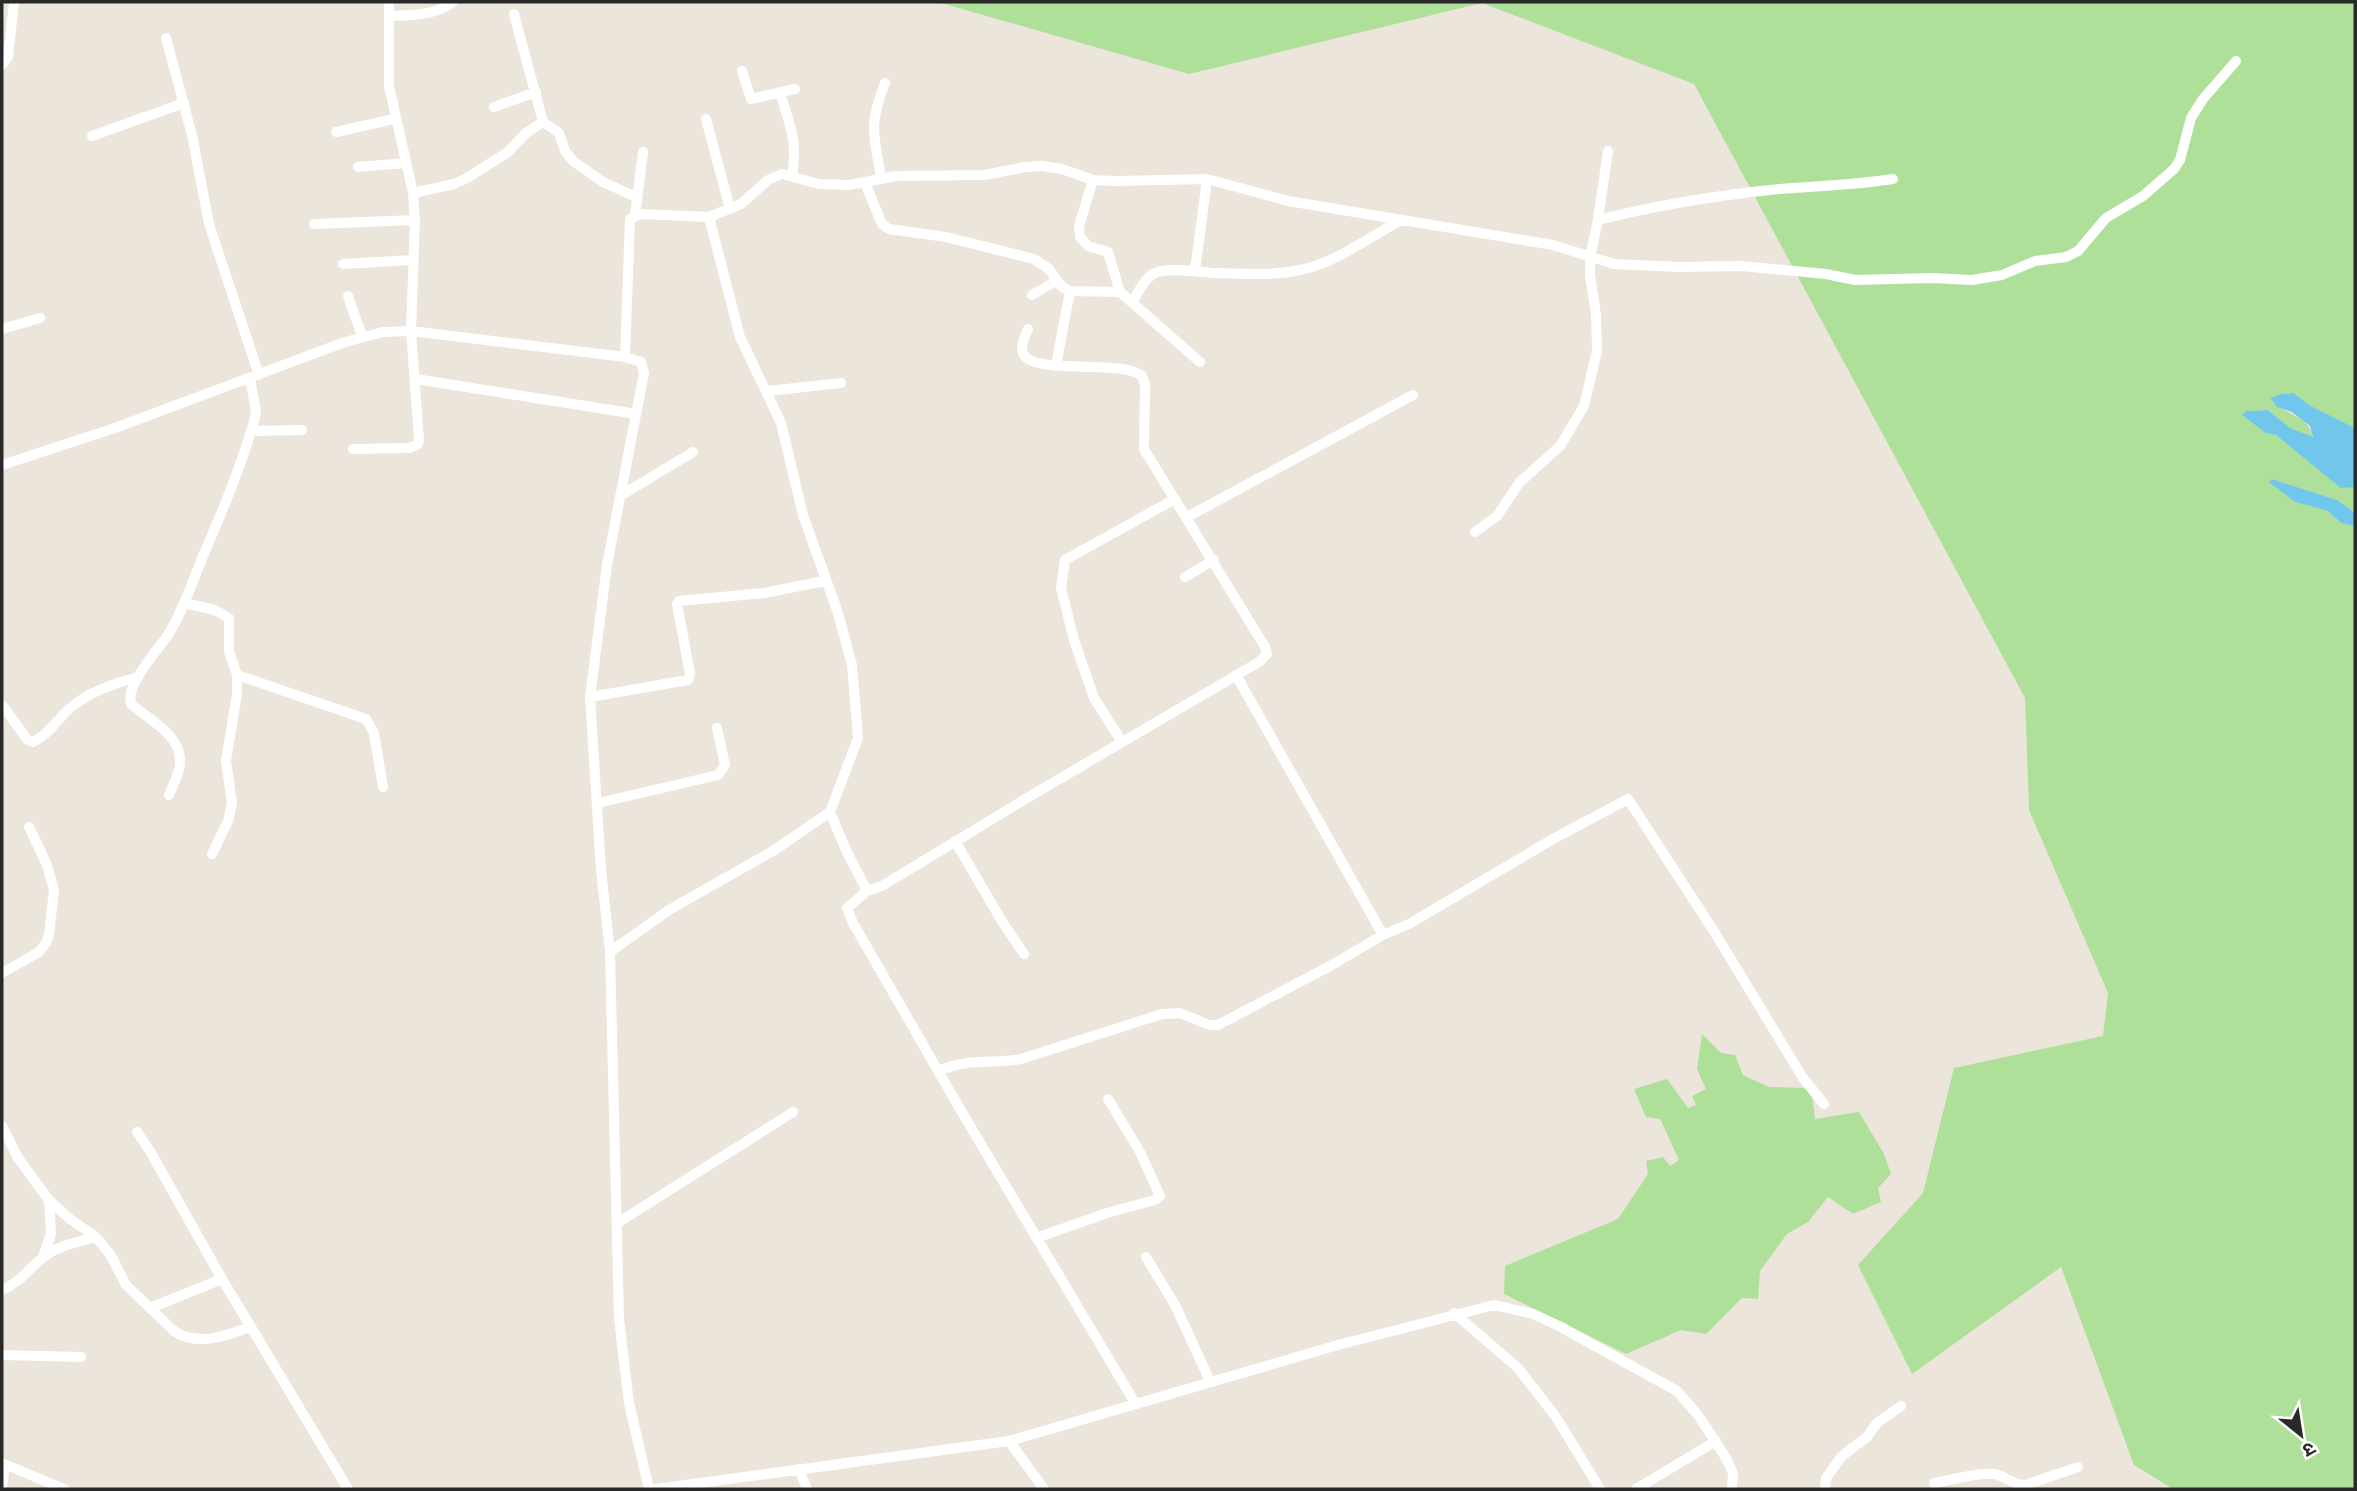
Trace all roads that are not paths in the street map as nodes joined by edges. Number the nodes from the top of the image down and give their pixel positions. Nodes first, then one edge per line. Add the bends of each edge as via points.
1 (14, 2) edge
2 (389, 2) edge
3 (453, 2) edge
4 (514, 14) dead end
5 (390, 16) junction
6 (166, 38) dead end
7 (2236, 61) dead end
8 (2, 65) edge
9 (742, 71) dead end
10 (885, 83) dead end
11 (796, 89) dead end
12 (536, 92) junction
13 (780, 93) junction
14 (184, 103) junction
15 (494, 107) dead end
16 (394, 119) junction
17 (706, 119) dead end
18 (543, 122) junction
19 (336, 132) dead end
20 (92, 136) dead end
21 (1608, 151) dead end
22 (643, 152) dead end
23 (406, 163) junction
24 (358, 167) dead end
25 (792, 176) junction
26 (881, 178) junction
27 (1207, 179) junction
28 (1893, 179) dead end
29 (1093, 180) junction
30 (866, 183) junction
31 (413, 193) junction
32 (636, 197) junction
33 (730, 209) junction
34 (635, 216) junction
35 (709, 217) junction
36 (415, 220) junction
37 (1401, 220) junction
38 (1598, 220) junction
39 (314, 224) dead end
40 (1590, 257) junction
41 (412, 260) junction
42 (342, 264) dead end
43 (1195, 271) junction
44 (1056, 281) junction
45 (1070, 291) junction
46 (1120, 292) junction
47 (1032, 295) dead end
48 (348, 296) dead end
49 (1132, 302) junction
50 (40, 318) dead end
51 (2, 329) edge
52 (1028, 329) dead end
53 (411, 331) junction
54 (362, 336) junction
55 (625, 357) junction
56 (1200, 362) dead end
57 (1056, 366) junction
58 (254, 377) junction
59 (416, 379) junction
60 (841, 383) dead end
61 (768, 391) junction
62 (1413, 395) dead end
63 (636, 414) junction
64 (302, 430) dead end
65 (251, 431) junction
66 (353, 449) dead end
67 (693, 452) dead end
68 (2, 465) edge
69 (620, 496) junction
70 (1175, 499) junction
71 (1187, 517) junction
72 (1475, 532) dead end
73 (1214, 560) junction
74 (1185, 577) dead end
75 (825, 581) junction
76 (184, 603) junction
77 (237, 675) junction
78 (1236, 675) junction
79 (138, 677) junction
80 (590, 697) junction
81 (2, 705) edge
82 (717, 728) dead end
83 (1122, 742) junction
84 (383, 787) dead end
85 (169, 795) dead end
86 (598, 803) junction
87 (830, 812) junction
88 (29, 827) dead end
89 (955, 841) junction
90 (212, 853) dead end
91 (867, 891) junction
92 (1383, 935) junction
93 (610, 952) junction
94 (1024, 954) dead end
95 (2, 973) edge
96 (939, 1071) junction
97 (1108, 1099) dead end
98 (1824, 1104) dead end
99 (793, 1112) dead end
100 (2, 1126) edge
101 (137, 1132) dead end
102 (49, 1200) junction
103 (619, 1222) junction
104 (96, 1237) junction
105 (1036, 1238) junction
106 (43, 1257) junction
107 (1146, 1257) dead end
108 (222, 1279) junction
109 (2, 1290) edge
110 (150, 1308) junction
111 (1454, 1313) junction
112 (250, 1327) junction
113 (2, 1355) edge
114 (81, 1357) dead end
115 (1210, 1381) junction
116 (1135, 1403) junction
117 (1901, 1406) dead end
118 (1009, 1441) junction
119 (1716, 1441) junction
120 (3, 1464) edge
121 (2078, 1467) dead end
122 (799, 1469) junction
123 (1934, 1483) dead end
124 (2, 1489) edge
125 (64, 1489) edge
126 (348, 1489) edge
127 (649, 1489) edge
128 (656, 1489) edge
129 (807, 1489) edge
130 (1044, 1489) edge
131 (1600, 1489) edge
132 (1636, 1489) edge
133 (1732, 1489) edge
134 (1825, 1489) edge

1 - 8 street via 9,57
2 - 5 street
3 - 5 street via 427,13
4 - 12 street
5 - 16 street via 388,79
6 - 14 street
7 - 40 street via 2191,118 2174,169 2143,196 2106,218 2078,251 2066,257 1972,280 1855,279 1741,266 1624,265
9 - 13 street via 751,99
10 - 26 street via 874,113 873,134
11 - 13 street
12 - 15 street
12 - 18 street
13 - 25 street via 796,154
14 - 20 street
14 - 58 street via 209,224
16 - 19 street
16 - 23 street
17 - 33 street
18 - 31 street via 467,178
18 - 32 street via 559,133 573,162
21 - 38 street
22 - 32 street
23 - 24 street
23 - 31 street
25 - 30 street via 819,184
25 - 33 street via 775,176
26 - 29 street via 985,174 1042,166
26 - 30 street
27 - 29 street
27 - 37 street via 1278,198
27 - 43 street
28 - 38 street via 1690,201
29 - 46 street via 1080,237 1088,246 1108,252
30 - 44 street via 882,224 889,229 1024,256 1043,263
31 - 36 street
32 - 34 street
33 - 35 street
34 - 35 street
34 - 55 street via 628,225
35 - 61 street via 740,337
36 - 39 street
36 - 41 street
37 - 40 street via 1553,245
37 - 43 street via 1324,263 1301,270 1244,275
38 - 40 street
40 - 72 street via 1597,351 1584,406 1560,446 1520,482 1497,516
41 - 42 street
41 - 53 street
43 - 49 street via 1152,274
44 - 45 street
44 - 47 street
45 - 46 street
45 - 57 street
46 - 49 street
48 - 54 street
49 - 56 street
50 - 51 street
52 - 57 street via 1025,357
53 - 54 street
53 - 55 street
53 - 59 street
54 - 58 street
55 - 63 street via 643,366
57 - 70 street via 1125,369 1142,376 1144,449
58 - 65 street via 256,411
58 - 68 street
59 - 63 street
59 - 66 street via 418,444 402,449
60 - 61 street
61 - 75 street via 784,432 803,515
62 - 71 street
63 - 69 street
64 - 65 street
65 - 76 street
67 - 69 street
69 - 80 street
70 - 71 street
70 - 83 street via 1066,560 1061,587 1074,640 1094,698
71 - 73 street
73 - 74 street
73 - 78 street via 1267,654
75 - 80 street via 765,593 679,601 688,680
75 - 87 street via 852,665 858,738
76 - 77 street via 229,618 229,652
76 - 79 street
77 - 84 street via 366,719 374,733
77 - 90 street via 226,761 231,812
78 - 83 street
78 - 92 street
79 - 81 street via 90,694 33,742
79 - 85 street via 130,693 131,704 161,726 180,755
80 - 86 street
82 - 86 street via 724,765 718,775
83 - 89 street
86 - 93 street
87 - 91 street
87 - 93 street via 783,845 669,910
88 - 95 street via 54,890 49,935 39,952
89 - 91 street
89 - 94 street
91 - 96 street via 850,903 847,911
92 - 96 street via 1218,1025 1209,1026 1180,1013 1163,1014 1021,1059 966,1062
92 - 98 street via 1628,799 1803,1078
93 - 103 street
96 - 105 street
97 - 105 street via 1160,1196
99 - 103 street
100 - 102 street via 18,1158
101 - 108 street
102 - 104 street
102 - 106 street via 51,1234
103 - 127 street via 623,1362
104 - 106 street
104 - 110 street via 127,1285
105 - 116 street
106 - 109 street via 19,1281
107 - 115 street via 1175,1305
108 - 110 street
108 - 112 street
110 - 112 street via 173,1331 195,1339 217,1338
111 - 115 street
111 - 119 street via 1494,1305 1559,1326 1677,1391
111 - 131 street via 1518,1368 1556,1417
112 - 126 street
113 - 114 street
115 - 116 street
116 - 118 street
117 - 134 street via 1842,1455 1826,1478
118 - 122 street
118 - 130 street
119 - 132 street
119 - 133 street via 1733,1473
120 - 124 street
120 - 125 street
121 - 123 street via 2025,1485 1990,1474
122 - 128 street
122 - 129 street

